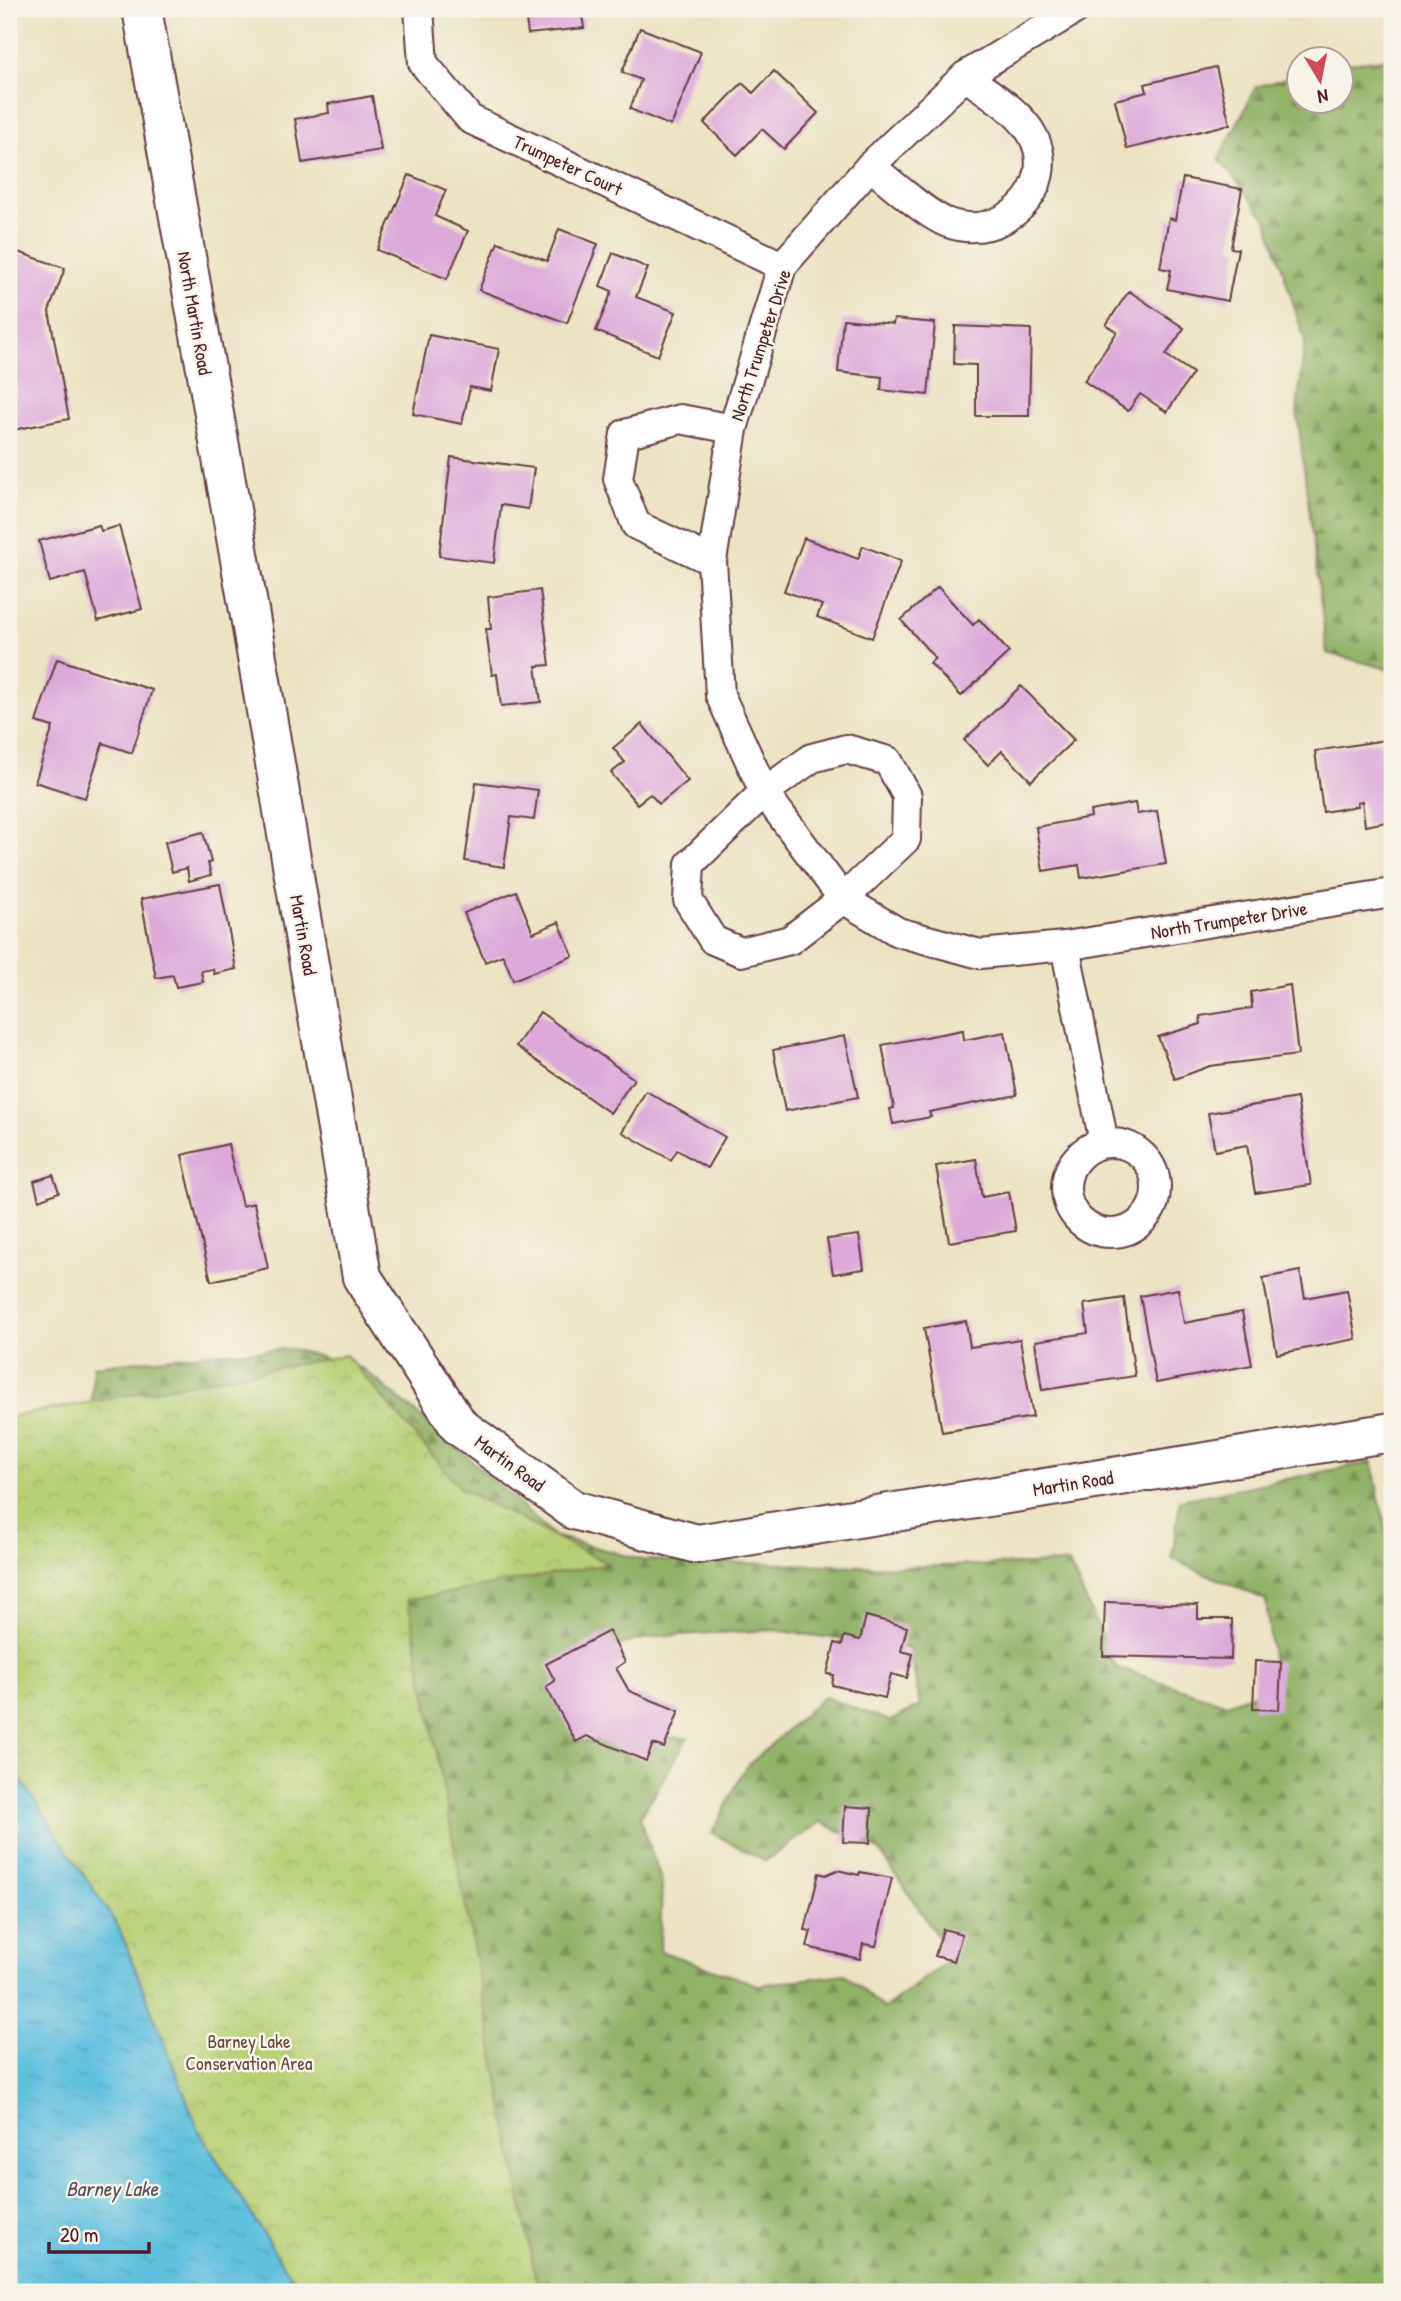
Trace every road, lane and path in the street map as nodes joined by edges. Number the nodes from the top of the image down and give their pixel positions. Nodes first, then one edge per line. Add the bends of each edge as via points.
1 (142, 9) edge
2 (419, 9) edge
3 (1076, 9) edge
4 (965, 76) junction
5 (870, 166) junction
6 (782, 266) junction
7 (733, 429) junction
8 (712, 561) junction
9 (250, 616) joint
10 (764, 792) junction
11 (1392, 893) edge
12 (842, 899) junction
13 (1065, 946) junction
14 (1104, 1143) dead end
15 (1392, 1432) edge

1 - 9 street, North Martin Road
2 - 6 street, Trumpeter Court via 423,63 470,119
3 - 4 street, North Trumpeter Drive
4 - 5 street, North Trumpeter Drive
4 - 5 street via 1020,116 1034,138 1039,163 1034,188 1019,209 998,224 972,228 947,223
5 - 6 street, North Trumpeter Drive
6 - 7 street, North Trumpeter Drive
7 - 8 street, North Trumpeter Drive
7 - 8 street, North Trumpeter Drive via 680,419 625,434 619,467 618,479 636,525
8 - 10 street, North Trumpeter Drive via 720,695
9 - 15 street, Martin Road via 362,1277 459,1426 574,1510 696,1544
10 - 12 street, North Trumpeter Drive
10 - 12 street via 812,758 846,749 888,761 907,796 906,839
10 - 12 street via 690,864 688,900 713,940 741,952 790,940
11 - 13 street, North Trumpeter Drive
12 - 13 street, North Trumpeter Drive via 898,932 980,954
13 - 14 street

